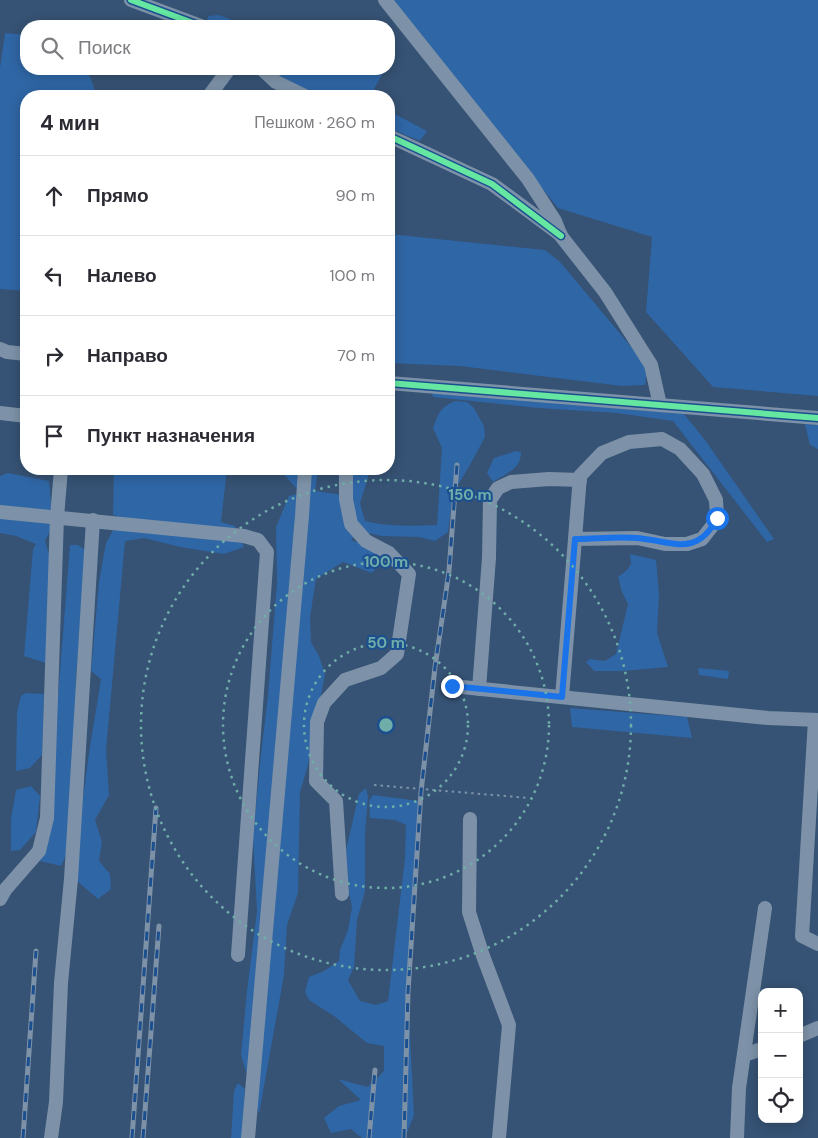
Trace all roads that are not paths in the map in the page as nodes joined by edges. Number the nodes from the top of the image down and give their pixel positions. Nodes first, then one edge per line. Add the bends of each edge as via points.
1 (130, 0) edge
2 (385, 0) edge
3 (185, 20) edge
4 (225, 75) edge
5 (268, 75) edge
6 (213, 90) edge
7 (293, 90) edge
8 (395, 139) edge
9 (561, 236) junction
10 (0, 349) edge
11 (20, 353) edge
12 (395, 383) edge
13 (660, 405) junction
14 (0, 413) edge
15 (20, 415) edge
16 (818, 418) edge
17 (60, 475) edge
18 (304, 475) edge
19 (346, 475) edge
20 (580, 480) junction
21 (0, 512) edge
22 (57, 517) junction
23 (93, 520) junction
24 (575, 539) junction
25 (452, 686) dead end
26 (479, 689) junction
27 (562, 697) junction
28 (816, 720) edge
29 (470, 820) dead end
30 (6, 882) edge
31 (342, 894) dead end
32 (0, 899) edge
33 (766, 908) dead end
34 (818, 944) edge
35 (238, 955) dead end
36 (818, 1028) edge
37 (803, 1034) edge
38 (758, 1050) edge
39 (744, 1055) junction
40 (51, 1138) edge
41 (248, 1138) edge
42 (499, 1138) edge
43 (737, 1138) edge

1 - 3 street
2 - 9 street via 528,180
4 - 6 street
5 - 7 street
8 - 9 street via 492,184
9 - 13 street via 605,292 651,365
10 - 11 street
12 - 13 street
13 - 16 street
14 - 15 street
17 - 22 street
18 - 41 street
19 - 31 street via 351,524 366,541 389,553 409,574 397,654 381,668 345,680 324,704 317,722 316,781 336,801
20 - 24 street
20 - 24 street via 580,476 602,453 629,442 662,439 680,449 703,474 716,500 717,518 702,539 687,544 665,544 637,538
20 - 26 street via 511,482 498,488 490,500
21 - 22 street
22 - 23 street
22 - 30 street via 47,818 39,851
23 - 35 street via 244,536 258,540 267,552
23 - 40 street via 56,1102
24 - 27 street
25 - 26 street
26 - 27 street
27 - 28 street
28 - 34 street via 802,936
29 - 42 street via 469,912 509,1025
30 - 32 street
33 - 39 street
36 - 37 street
38 - 39 street
39 - 43 street

